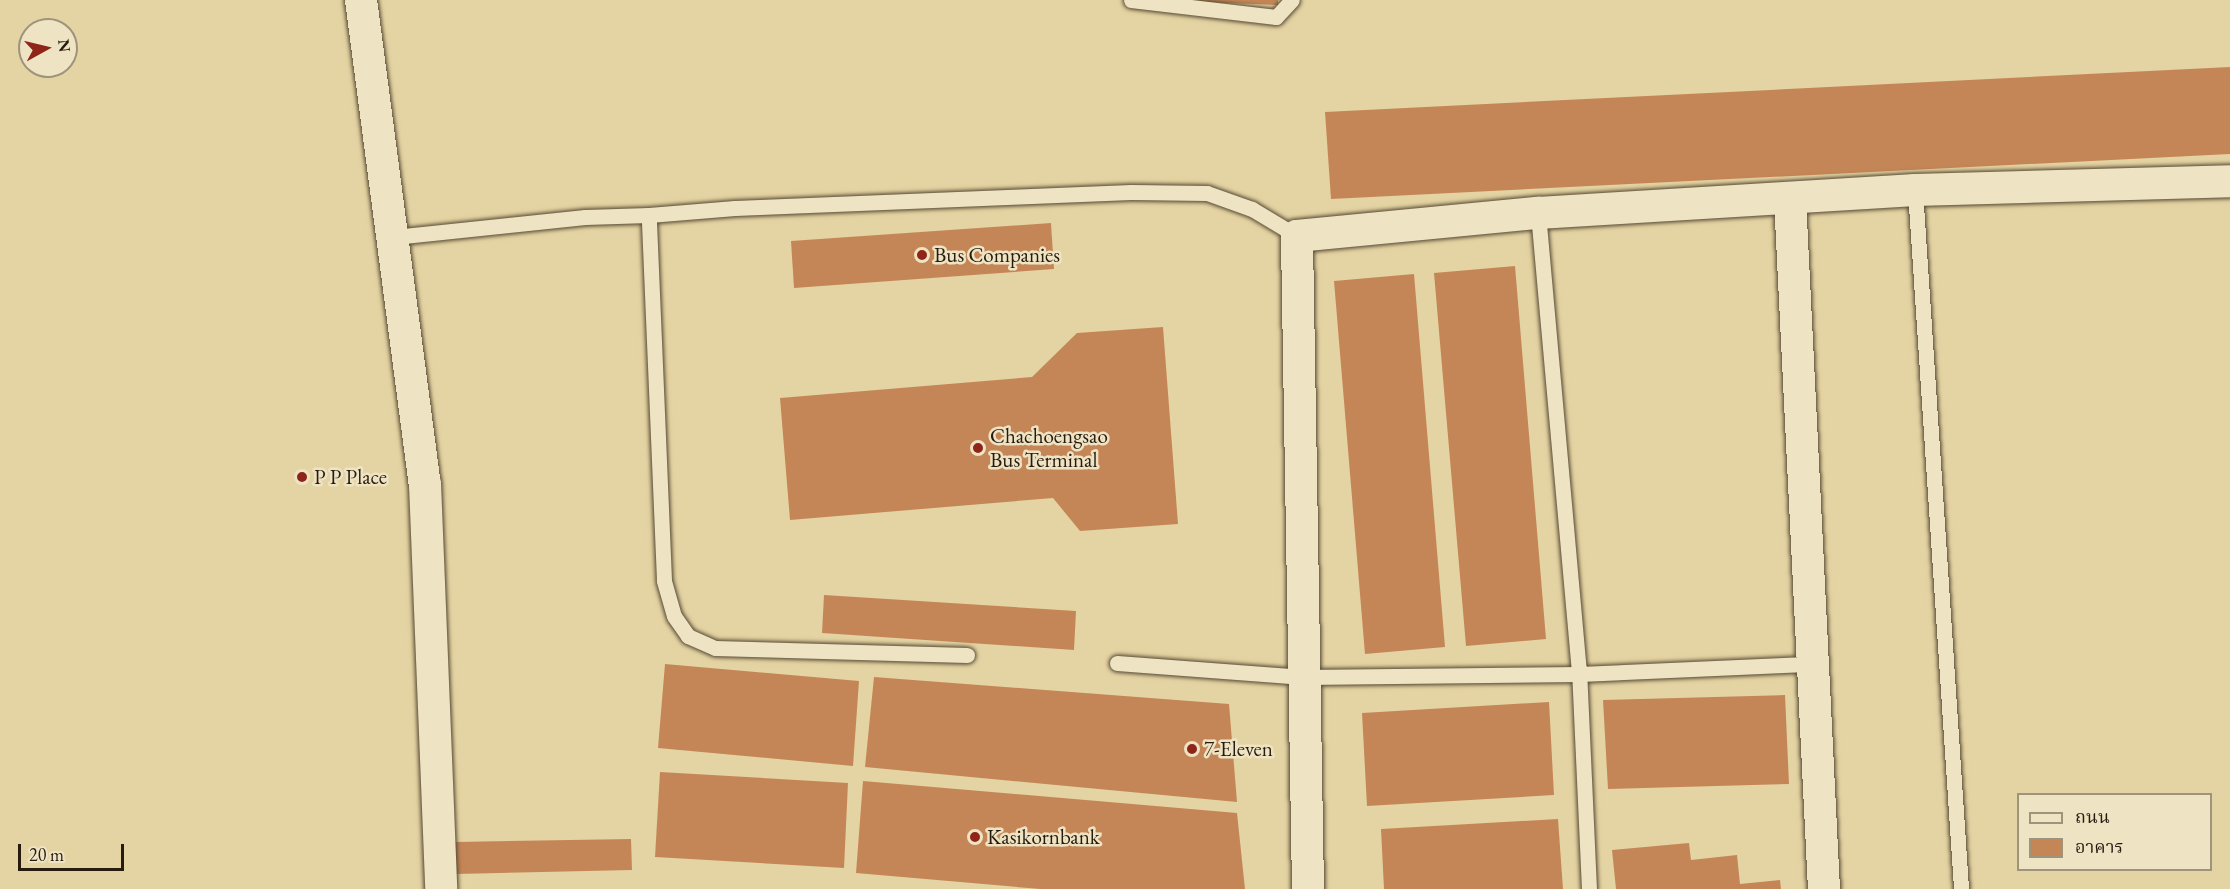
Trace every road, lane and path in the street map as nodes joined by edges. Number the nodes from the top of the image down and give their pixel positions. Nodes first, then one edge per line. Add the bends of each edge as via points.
1 (362, 0) edge
2 (1131, 0) edge
3 (1292, 0) edge
4 (2230, 181) edge
5 (1914, 190) junction
6 (1790, 199) junction
7 (1538, 213) junction
8 (650, 215) junction
9 (1297, 236) junction
10 (394, 237) junction
11 (967, 655) dead end
12 (1117, 663) dead end
13 (1812, 664) junction
14 (1580, 674) junction
15 (1303, 677) junction
16 (441, 889) edge
17 (1308, 889) edge
18 (1589, 889) edge
19 (1824, 889) edge
20 (1961, 889) edge

1 - 10 street
2 - 3 lane via 1276,17
4 - 5 street
5 - 6 street
5 - 20 lane
6 - 7 street
6 - 13 street
7 - 9 street
7 - 14 lane
8 - 9 lane via 1131,192 1207,193 1252,208
8 - 10 lane via 585,217
8 - 11 lane via 664,580 674,616 688,636 715,648
9 - 15 street
10 - 16 street via 425,484
12 - 15 lane
13 - 14 lane
13 - 19 street
14 - 15 lane
14 - 18 lane
15 - 17 street

